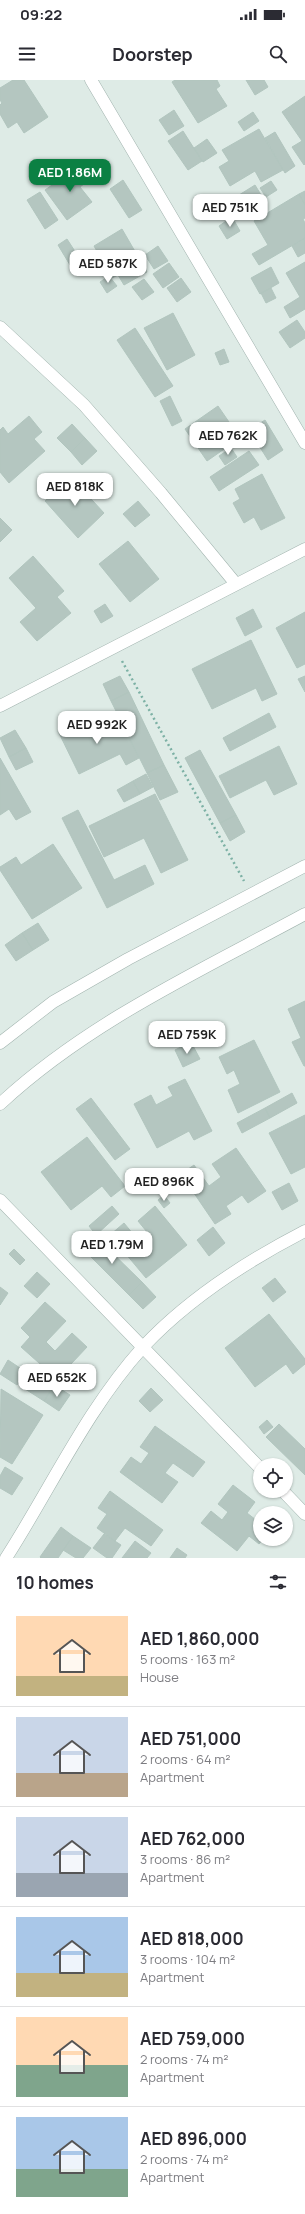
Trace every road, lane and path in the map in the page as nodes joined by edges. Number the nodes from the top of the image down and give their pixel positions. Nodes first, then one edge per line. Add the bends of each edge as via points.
1 (91, 80) edge
2 (0, 327) edge
3 (305, 443) edge
4 (305, 550) edge
5 (236, 584) junction
6 (114, 646) junction
7 (2, 701) edge
8 (305, 866) edge
9 (252, 895) junction
10 (305, 914) edge
11 (0, 1043) edge
12 (0, 1104) edge
13 (0, 1200) edge
14 (305, 1231) edge
15 (143, 1347) junction
16 (253, 1461) edge
17 (290, 1498) edge
18 (305, 1514) edge
19 (6, 1558) edge

1 - 3 street
2 - 5 street via 84,405
4 - 5 street
5 - 6 street
6 - 7 street
6 - 9 path
8 - 9 street
9 - 11 street via 128,959 53,1002
10 - 12 street via 90,1032
13 - 15 street
14 - 15 street via 233,1272 183,1311
15 - 16 street
15 - 19 street via 104,1398
17 - 18 street

